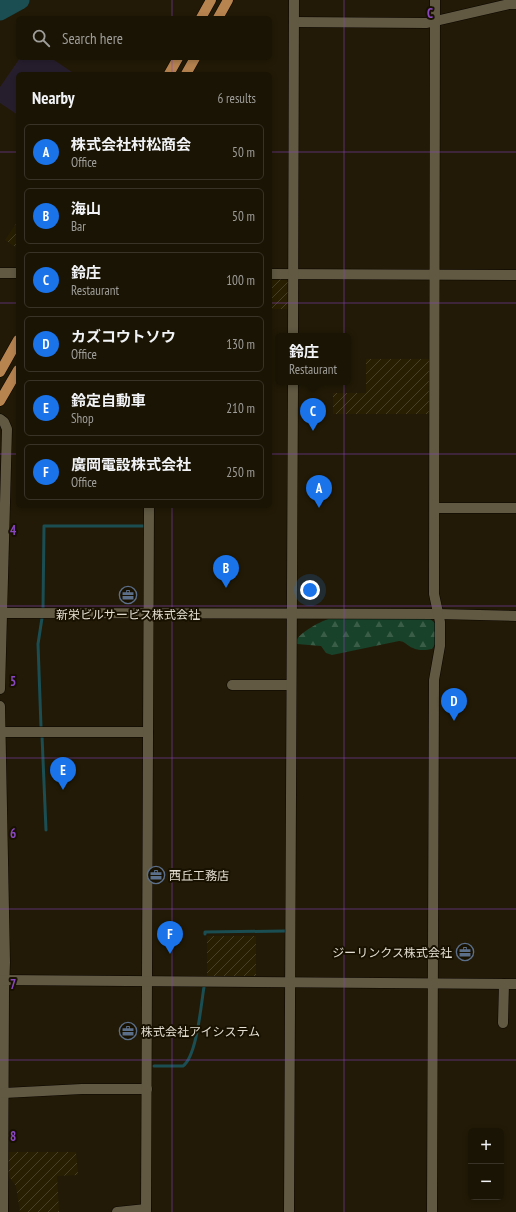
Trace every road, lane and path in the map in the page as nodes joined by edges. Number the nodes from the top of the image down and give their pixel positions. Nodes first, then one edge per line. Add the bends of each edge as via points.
1 (211, 0) edge
2 (228, 0) edge
3 (294, 0) edge
4 (435, 0) edge
5 (516, 4) edge
6 (202, 16) edge
7 (219, 16) edge
8 (294, 22) junction
9 (435, 22) junction
10 (177, 60) edge
11 (194, 60) edge
12 (170, 72) edge
13 (187, 72) edge
14 (0, 273) edge
15 (16, 273) edge
16 (272, 274) edge
17 (293, 274) junction
18 (435, 274) junction
19 (516, 275) edge
20 (293, 333) edge
21 (16, 344) edge
22 (0, 372) edge
23 (16, 373) edge
24 (292, 385) edge
25 (0, 401) edge
26 (0, 418) edge
27 (149, 508) edge
28 (435, 508) junction
29 (516, 508) edge
30 (1, 613) edge
31 (149, 613) junction
32 (292, 613) junction
33 (438, 614) junction
34 (516, 616) edge
35 (232, 685) dead end
36 (291, 685) junction
37 (0, 689) edge
38 (0, 706) edge
39 (0, 732) edge
40 (148, 732) junction
41 (2, 980) edge
42 (147, 981) junction
43 (290, 981) junction
44 (433, 983) junction
45 (504, 984) junction
46 (516, 984) edge
47 (503, 1023) dead end
48 (147, 1089) junction
49 (4, 1093) junction
50 (146, 1210) edge
51 (3, 1212) edge
52 (117, 1212) edge
53 (289, 1212) edge
54 (432, 1212) edge

1 - 6 main road
2 - 7 main road
3 - 8 street
4 - 9 street
5 - 9 street
8 - 9 street
8 - 17 street
9 - 18 street
10 - 12 main road
11 - 13 main road
14 - 15 street
16 - 17 street
17 - 18 street
17 - 20 street
18 - 19 street
18 - 28 street
21 - 22 main road
23 - 25 main road
24 - 32 street
26 - 30 street via 7,429
27 - 31 street
28 - 29 street
28 - 33 street via 434,594
30 - 31 street
30 - 37 street
31 - 32 street
31 - 40 street
32 - 33 street
32 - 36 street
33 - 34 street
33 - 44 street via 440,646 434,680
35 - 36 street
36 - 43 street
38 - 39 street
39 - 40 street
39 - 41 street via 5,962
40 - 42 street
41 - 42 street
41 - 49 street
42 - 43 street
42 - 48 street
43 - 44 street
43 - 53 street
44 - 45 street
44 - 54 street
45 - 46 street
45 - 47 street
48 - 49 street
48 - 50 street
49 - 51 street
50 - 52 street

